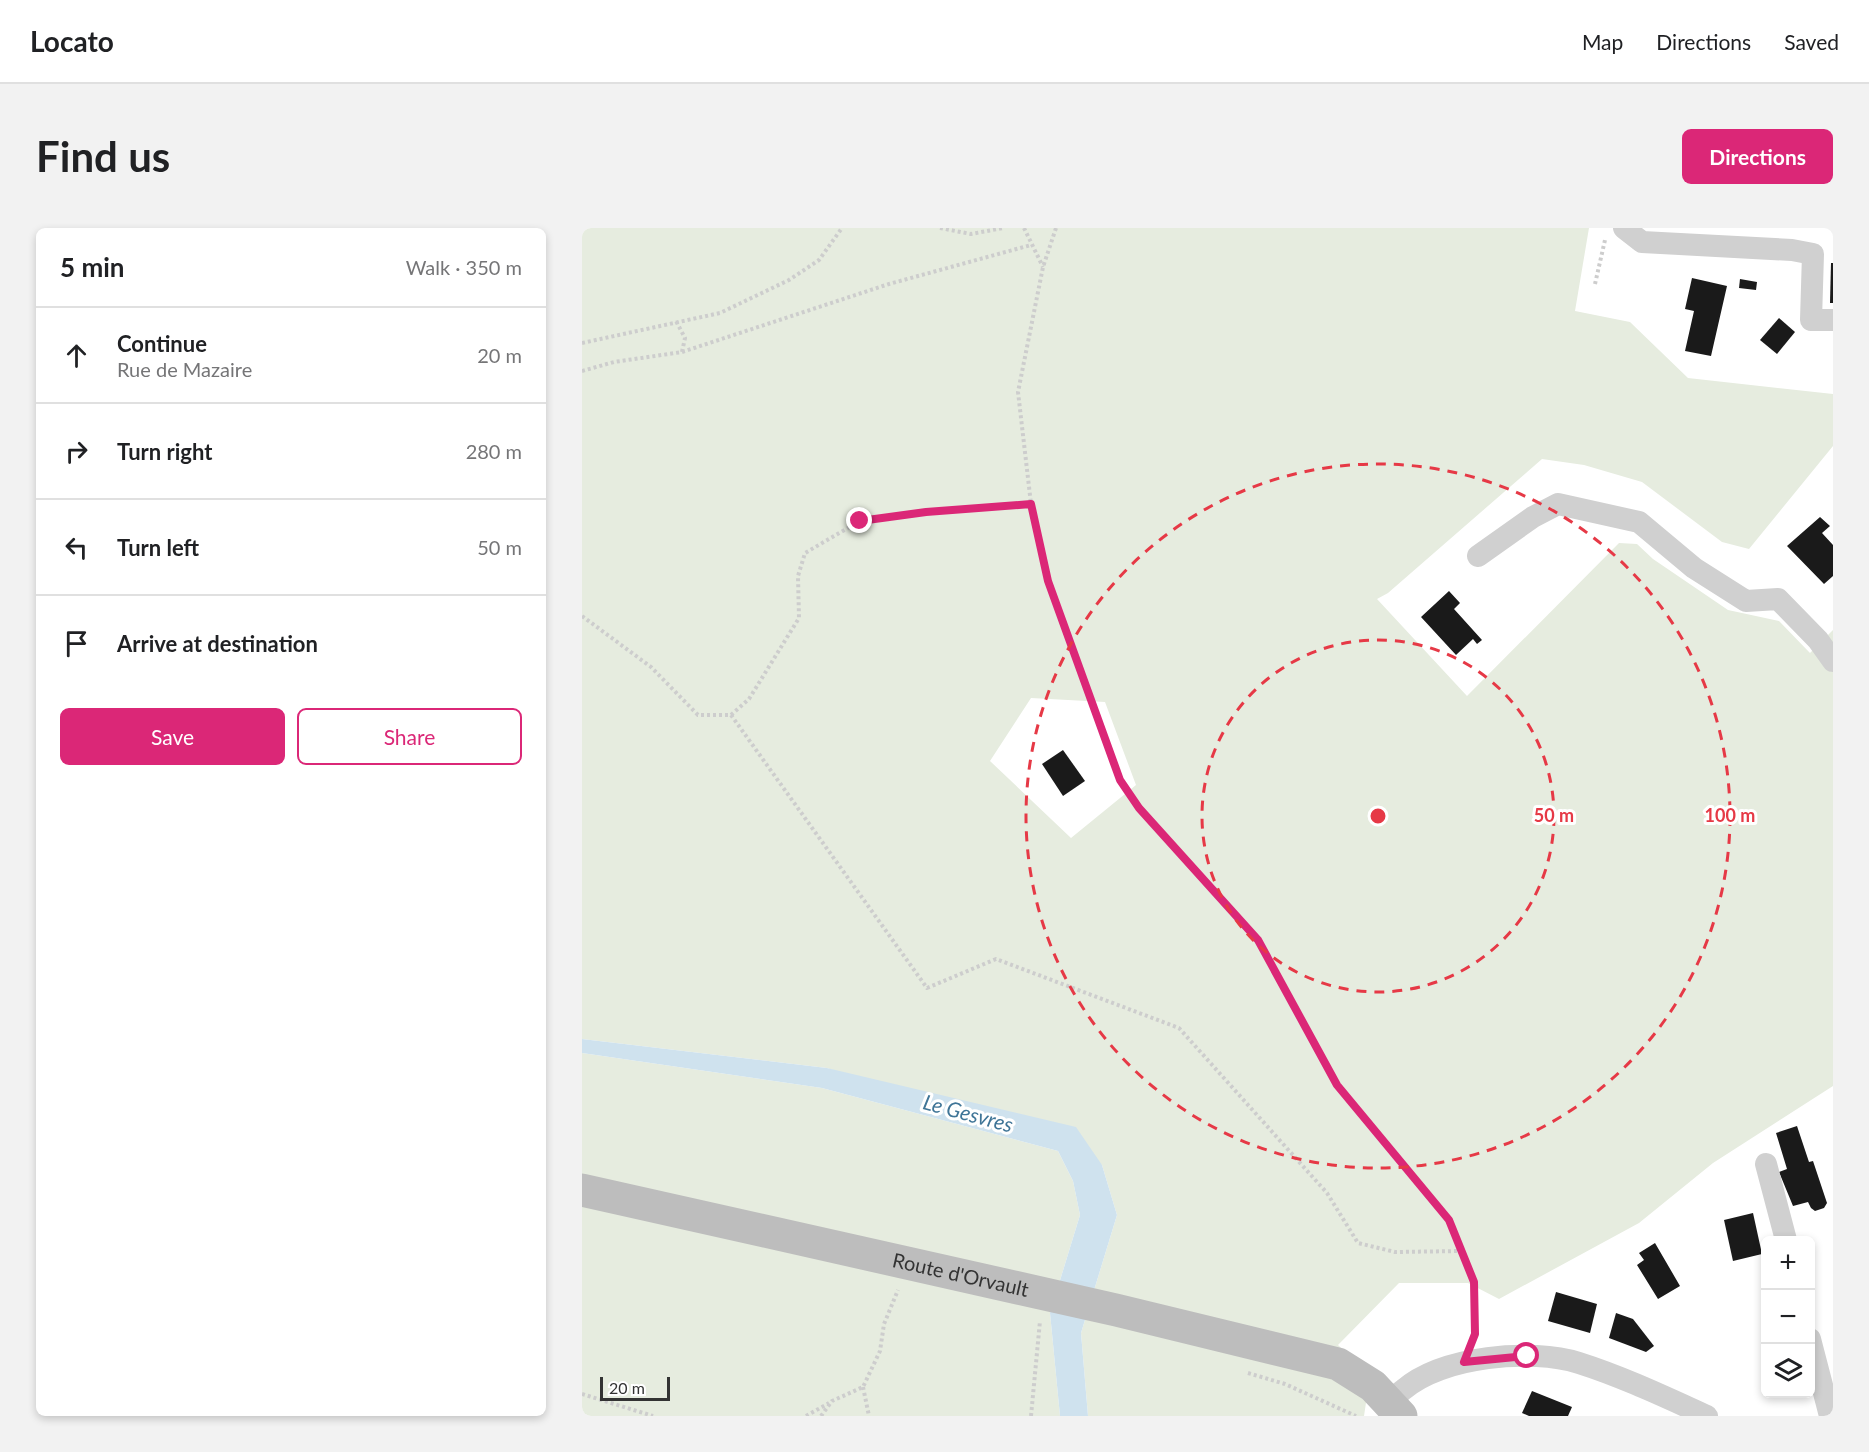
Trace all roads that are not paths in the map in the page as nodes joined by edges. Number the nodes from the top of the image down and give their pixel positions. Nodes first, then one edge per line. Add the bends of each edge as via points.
1 (1615, 232) edge
2 (1833, 320) edge
3 (1478, 556) dead end
4 (1833, 661) edge
5 (1766, 1164) dead end
6 (582, 1190) edge
7 (1785, 1236) edge
8 (1811, 1344) edge
9 (1397, 1411) edge
10 (1707, 1416) edge
11 (1830, 1416) edge

1 - 2 street via 1642,242 1813,254 1811,320
3 - 4 street via 1558,504 1639,522 1694,568 1746,601 1778,599
5 - 7 street
6 - 9 street, Route d'Orvault via 918,1267 1042,1304 1121,1311 1338,1364 1373,1386
8 - 11 street
9 - 10 street via 1402,1390 1439,1369 1464,1362 1527,1356 1577,1362

